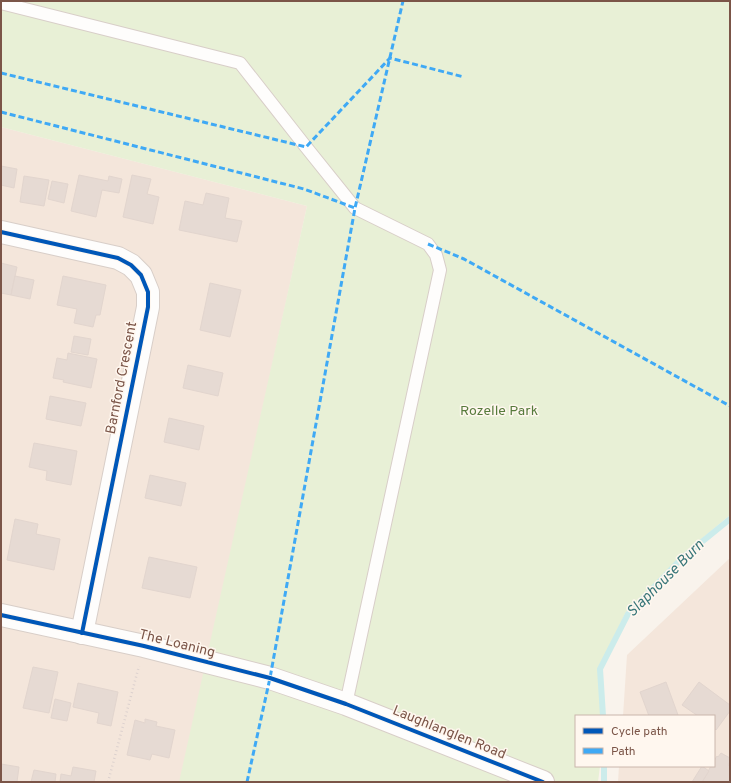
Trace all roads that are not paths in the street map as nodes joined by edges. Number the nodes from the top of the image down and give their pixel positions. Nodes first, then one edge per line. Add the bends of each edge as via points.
1 (1, 3) edge
2 (1, 232) edge
3 (1, 615) edge
4 (82, 632) junction
5 (346, 704) junction
6 (543, 782) edge

1 - 5 lane via 240,63 355,208 428,244 436,255 440,270
2 - 4 street, Barnford Crescent via 118,258 142,275 148,292 148,307
3 - 4 street, The Loaning
4 - 5 street, The Loaning via 270,678
5 - 6 street, Laughlanglen Road

